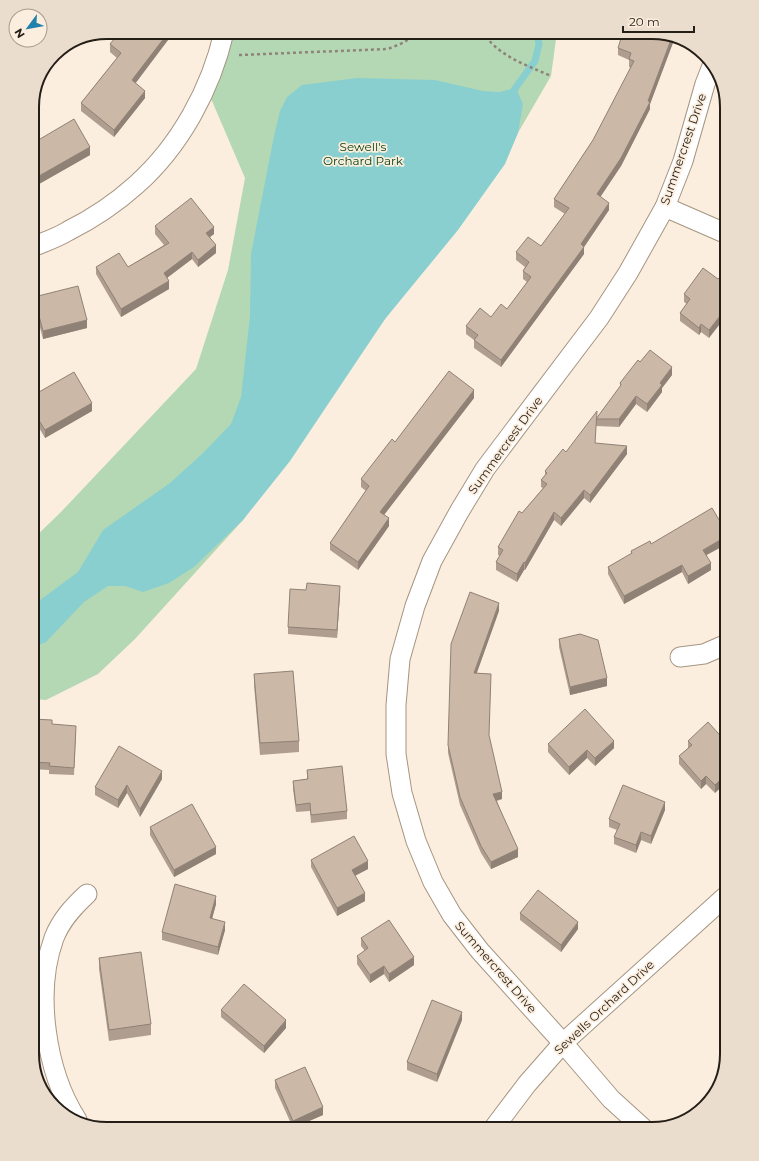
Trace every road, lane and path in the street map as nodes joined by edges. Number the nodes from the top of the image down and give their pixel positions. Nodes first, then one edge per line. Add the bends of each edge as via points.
1 (222, 39) edge
2 (408, 39) edge
3 (487, 39) edge
4 (219, 55) junction
5 (710, 72) edge
6 (551, 76) dead end
7 (665, 207) junction
8 (720, 231) edge
9 (39, 244) edge
10 (720, 647) edge
11 (680, 657) dead end
12 (86, 894) dead end
13 (720, 901) edge
14 (563, 1043) junction
15 (73, 1113) edge
16 (498, 1122) edge
17 (636, 1122) edge

1 - 4 street
2 - 4 path via 388,49
3 - 6 path via 516,61
4 - 9 street via 189,120 164,155 136,185 102,211 68,232
5 - 7 street, Summercrest Drive
7 - 8 street
7 - 14 street, Summercrest Drive via 599,318 485,469 459,512 432,561 415,606 400,659 396,705 396,754 402,793 416,841 433,882 452,915 480,951
10 - 11 street via 704,654
12 - 15 street via 68,914 55,937 47,961 44,1000 47,1037 56,1075
13 - 14 street, Sewells Orchard Drive
14 - 16 street, Sewells Orchard Drive
14 - 17 street, Summercrest Drive via 611,1099

